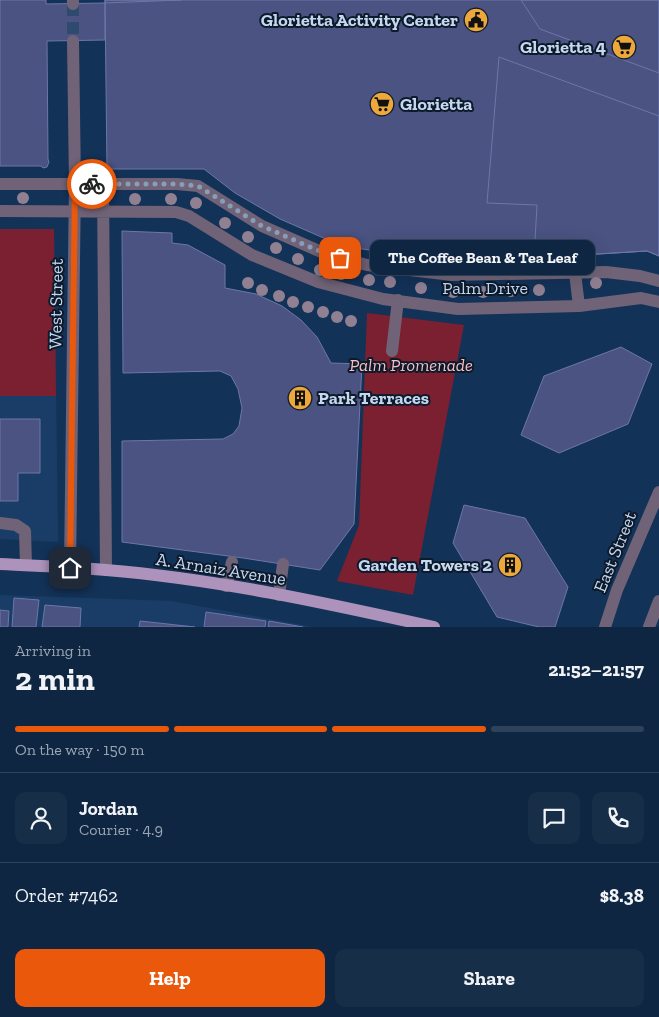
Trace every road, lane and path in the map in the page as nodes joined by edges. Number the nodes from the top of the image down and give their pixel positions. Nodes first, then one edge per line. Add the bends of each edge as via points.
1 (73, 41) tunnel mouth
2 (0, 184) edge
3 (75, 184) junction
4 (102, 184) junction
5 (0, 211) edge
6 (75, 211) junction
7 (102, 211) junction
8 (575, 273) junction
9 (659, 281) edge
10 (398, 300) junction
11 (659, 302) edge
12 (579, 306) junction
13 (392, 351) dead end
14 (659, 492) edge
15 (0, 523) edge
16 (232, 562) dead end
17 (0, 564) edge
18 (283, 564) dead end
19 (26, 565) junction
20 (70, 568) junction
21 (106, 570) junction
22 (226, 586) junction
23 (278, 595) junction
24 (659, 601) edge
25 (434, 627) edge
26 (605, 627) edge
27 (649, 627) edge

1 - 3 street, West Street
2 - 3 street, Palm Drive
3 - 4 street, Palm Drive
3 - 6 street, West Street
4 - 7 street
4 - 8 street, Palm Drive via 198,186 262,226 326,254 368,265 452,275
5 - 6 street, Palm Drive
6 - 7 street, Palm Drive
6 - 20 street, West Street
7 - 10 street, Palm Drive via 176,212 189,216 252,256 318,282
7 - 21 street
8 - 9 street, Palm Drive via 621,273
8 - 12 street
10 - 12 street, Palm Drive via 458,309
10 - 13 street
11 - 12 street, Palm Drive via 641,298
14 - 26 street, East Street via 617,590
15 - 19 street via 16,525 25,531
16 - 22 street
17 - 19 main road, A. Arnaiz Avenue
18 - 23 street
19 - 20 main road, A. Arnaiz Avenue
20 - 21 main road, A. Arnaiz Avenue
21 - 22 main road, A. Arnaiz Avenue
22 - 23 main road, A. Arnaiz Avenue
23 - 25 main road, A. Arnaiz Avenue
24 - 27 street

